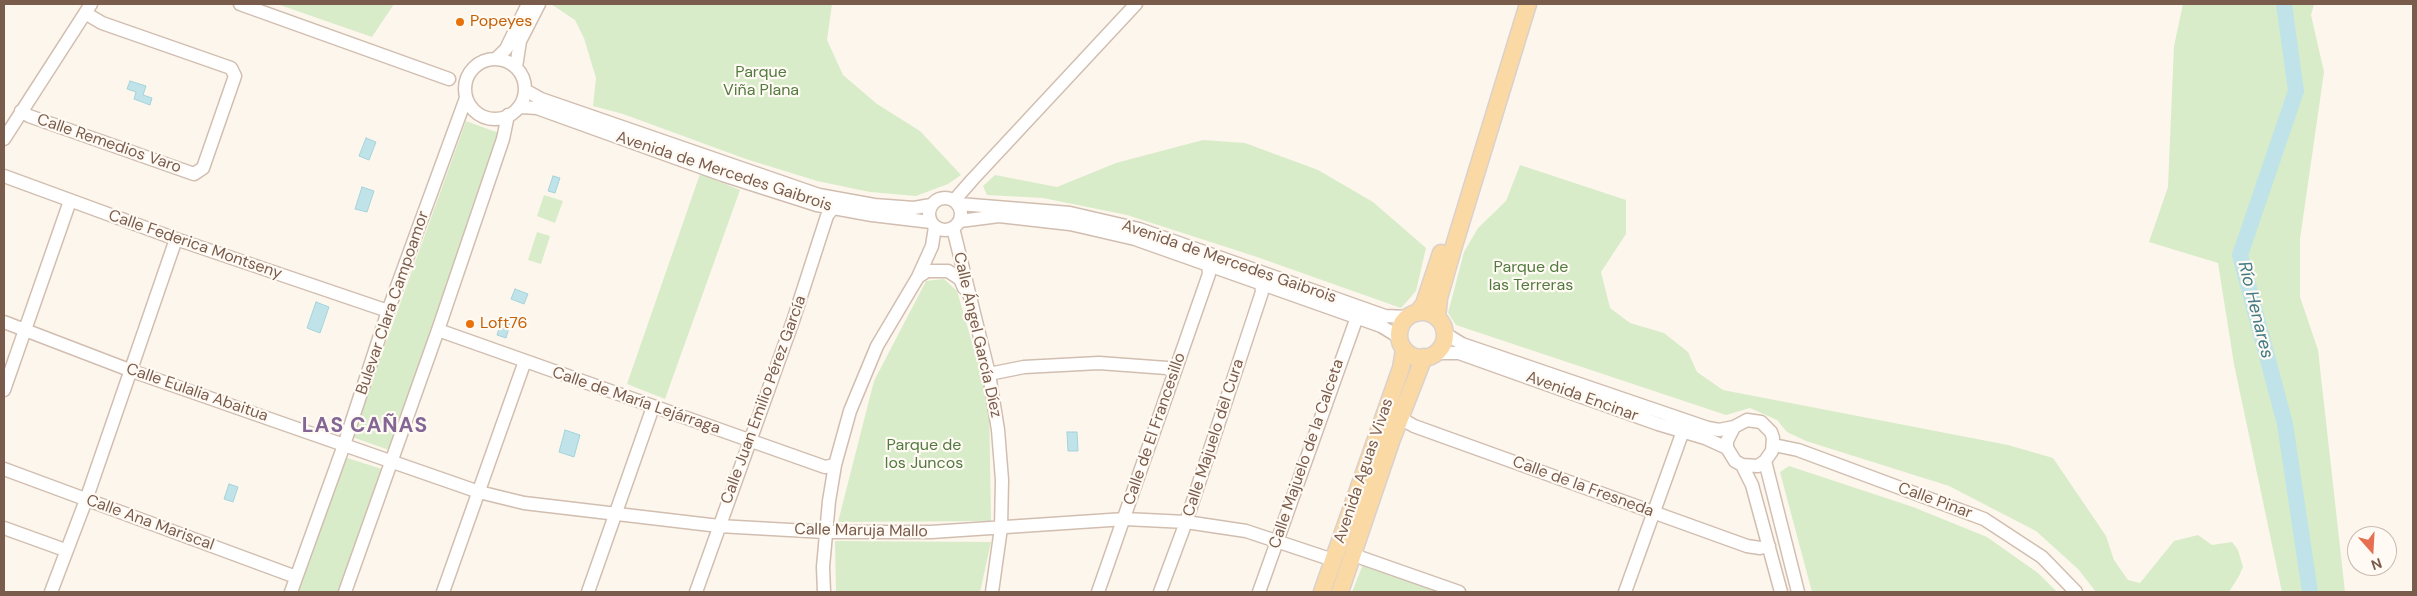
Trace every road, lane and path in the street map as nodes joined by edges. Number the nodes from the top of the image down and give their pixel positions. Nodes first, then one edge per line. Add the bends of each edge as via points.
1 (240, 4) edge
2 (528, 4) edge
3 (539, 4) edge
4 (1136, 4) edge
5 (1517, 4) edge
6 (1528, 4) edge
7 (88, 8) edge
8 (1517, 22) junction
9 (498, 58) junction
10 (516, 67) junction
11 (469, 75) junction
12 (449, 79) junction
13 (525, 90) junction
14 (465, 96) junction
15 (521, 107) junction
16 (21, 111) junction
17 (508, 115) junction
18 (4, 138) edge
19 (4, 176) edge
20 (70, 201) junction
21 (955, 201) junction
22 (931, 205) junction
23 (832, 209) junction
24 (933, 224) junction
25 (957, 224) junction
26 (176, 240) junction
27 (1448, 247) junction
28 (1208, 265) junction
29 (918, 277) junction
30 (1262, 283) junction
31 (968, 294) junction
32 (388, 311) junction
33 (1413, 315) junction
34 (1357, 317) junction
35 (1437, 318) junction
36 (4, 322) edge
37 (26, 330) junction
38 (438, 330) junction
39 (1444, 333) junction
40 (1402, 343) junction
41 (1430, 355) junction
42 (525, 361) junction
43 (132, 371) junction
44 (1174, 373) junction
45 (989, 374) junction
46 (4, 390) edge
47 (654, 407) junction
48 (1400, 418) junction
49 (1734, 426) junction
50 (1683, 431) junction
51 (750, 441) junction
52 (344, 445) junction
53 (1774, 446) junction
54 (1727, 448) junction
55 (391, 461) junction
56 (1765, 461) junction
57 (835, 465) junction
58 (1742, 465) junction
59 (4, 469) edge
60 (479, 492) junction
61 (86, 500) junction
62 (1653, 512) junction
63 (615, 516) junction
64 (1125, 519) junction
65 (1186, 522) junction
66 (719, 526) junction
67 (4, 528) edge
68 (1001, 528) junction
69 (825, 532) junction
70 (1277, 541) junction
71 (1769, 546) junction
72 (65, 550) junction
73 (1353, 553) junction
74 (1333, 560) junction
75 (296, 577) junction
76 (51, 592) edge
77 (291, 592) edge
78 (345, 592) edge
79 (444, 592) edge
80 (588, 592) edge
81 (696, 592) edge
82 (824, 592) edge
83 (992, 592) edge
84 (1098, 592) edge
85 (1160, 592) edge
86 (1259, 592) edge
87 (1322, 592) edge
88 (1340, 592) edge
89 (1459, 592) edge
90 (1625, 592) edge
91 (1782, 592) edge
92 (1798, 592) edge
93 (2076, 592) edge

1 - 12 street
2 - 9 street via 506,49
3 - 10 street via 520,41
4 - 21 street
5 - 8 main road
6 - 8 main road
7 - 16 street
7 - 16 street, Calle Remedios Varo via 102,23 231,68 235,76 203,168 194,174
8 - 27 main road
9 - 10 street
9 - 11 street via 483,62
10 - 13 street
11 - 12 street
11 - 14 street
12 - 14 street
13 - 15 street
13 - 22 street, Avenida de Mercedes Gaibrois via 541,99 819,195 874,205 914,208
14 - 17 street via 474,110 485,116 501,118
14 - 32 street, Bulevar Clara Campoamor
15 - 17 street
15 - 23 street, Avenida de Mercedes Gaibrois via 537,108 723,175
16 - 18 street
17 - 38 street via 503,139
19 - 20 street, Calle Federica Montseny
20 - 26 street, Calle Federica Montseny
20 - 37 street
21 - 22 street via 936,200
21 - 25 street via 962,212
21 - 33 street, Avenida de Mercedes Gaibrois via 1070,214 1139,229 1385,316
22 - 24 street via 929,210
23 - 24 street, Avenida de Mercedes Gaibrois
23 - 51 street, Calle Juan Emilio Pérez García
24 - 25 street via 942,230
24 - 29 street via 932,246
25 - 28 street, Avenida de Mercedes Gaibrois via 999,216 1070,224 1135,239
25 - 31 street, Calle Ángel García Díez
26 - 32 street, Calle Federica Montseny
26 - 43 street
27 - 33 main road via 1424,304
27 - 35 main road
28 - 30 street, Avenida de Mercedes Gaibrois
28 - 44 street, Calle de El Francesillo via 1209,274
29 - 31 street via 936,269 948,271 960,279
29 - 57 street via 877,346 850,411
30 - 34 street, Avenida de Mercedes Gaibrois
30 - 65 street, Calle Majuelo del Cura via 1262,292
31 - 45 street, Calle Ángel García Díez
32 - 52 street, Bulevar Clara Campoamor
33 - 35 main road via 1424,312
33 - 40 main road via 1403,322
34 - 40 street, Avenida de Mercedes Gaibrois via 1381,326
34 - 70 street, Calle Majuelo de la Calceta
35 - 39 main road
36 - 37 street, Calle Eulalia Abaitua
37 - 43 street, Calle Eulalia Abaitua
37 - 46 street
38 - 42 street, Calle de María Lejárraga
38 - 55 street
39 - 41 main road via 1441,347
39 - 49 street, Avenida Encinar via 1462,344 1687,422 1719,430
40 - 41 main road via 1410,354
40 - 74 main road, Avenida Aguas Vivas via 1401,368
41 - 48 main road, Avenida Aguas Vivas
41 - 50 street, Avenida Encinar via 1458,354
42 - 47 street, Calle de María Lejárraga
42 - 60 street
43 - 52 street, Calle Eulalia Abaitua
43 - 61 street
44 - 45 street via 1167,368 1081,363 1024,367
44 - 64 street, Calle de El Francesillo
45 - 68 street, Calle Ángel García Díez via 1002,480
47 - 51 street, Calle de María Lejárraga
47 - 63 street
48 - 62 street, Calle de la Fresneda via 1414,426
48 - 73 main road, Avenida Aguas Vivas
49 - 53 street via 1747,420 1761,422 1771,432
49 - 54 street
50 - 54 street, Avenida Encinar
50 - 62 street
51 - 57 street, Calle de María Lejárraga via 825,467
51 - 66 street, Calle Juan Emilio Pérez García
52 - 55 street, Calle Eulalia Abaitua
52 - 75 street, Bulevar Clara Campoamor
53 - 56 street
53 - 93 street, Calle Pinar via 1798,450 1984,519 2042,557
54 - 58 street via 1730,456
55 - 60 street, Calle Maruja Mallo
55 - 78 street
56 - 58 street via 1750,467
56 - 92 street
57 - 69 street
58 - 71 street via 1752,485
59 - 61 street, Calle Ana Mariscal
60 - 63 street, Calle Maruja Mallo via 549,508
60 - 79 street
61 - 72 street
61 - 75 street, Calle Ana Mariscal
62 - 71 street, Calle de la Fresneda via 1747,546
62 - 90 street
63 - 66 street, Calle Maruja Mallo
63 - 80 street
64 - 65 street, Calle Maruja Mallo
64 - 68 street, Calle Maruja Mallo
64 - 84 street, Calle de El Francesillo
65 - 70 street, Calle Maruja Mallo via 1246,531
65 - 85 street, Calle Majuelo del Cura
66 - 69 street, Calle Maruja Mallo
66 - 81 street, Calle Juan Emilio Pérez García
67 - 72 street
68 - 69 street, Calle Maruja Mallo
68 - 83 street, Calle Ángel García Díez
69 - 82 street
70 - 74 street, Calle Maruja Mallo
70 - 86 street, Calle Majuelo de la Calceta
71 - 91 street
72 - 76 street
73 - 88 main road, Avenida Aguas Vivas
73 - 89 street
74 - 87 main road, Avenida Aguas Vivas
75 - 77 street, Bulevar Clara Campoamor

